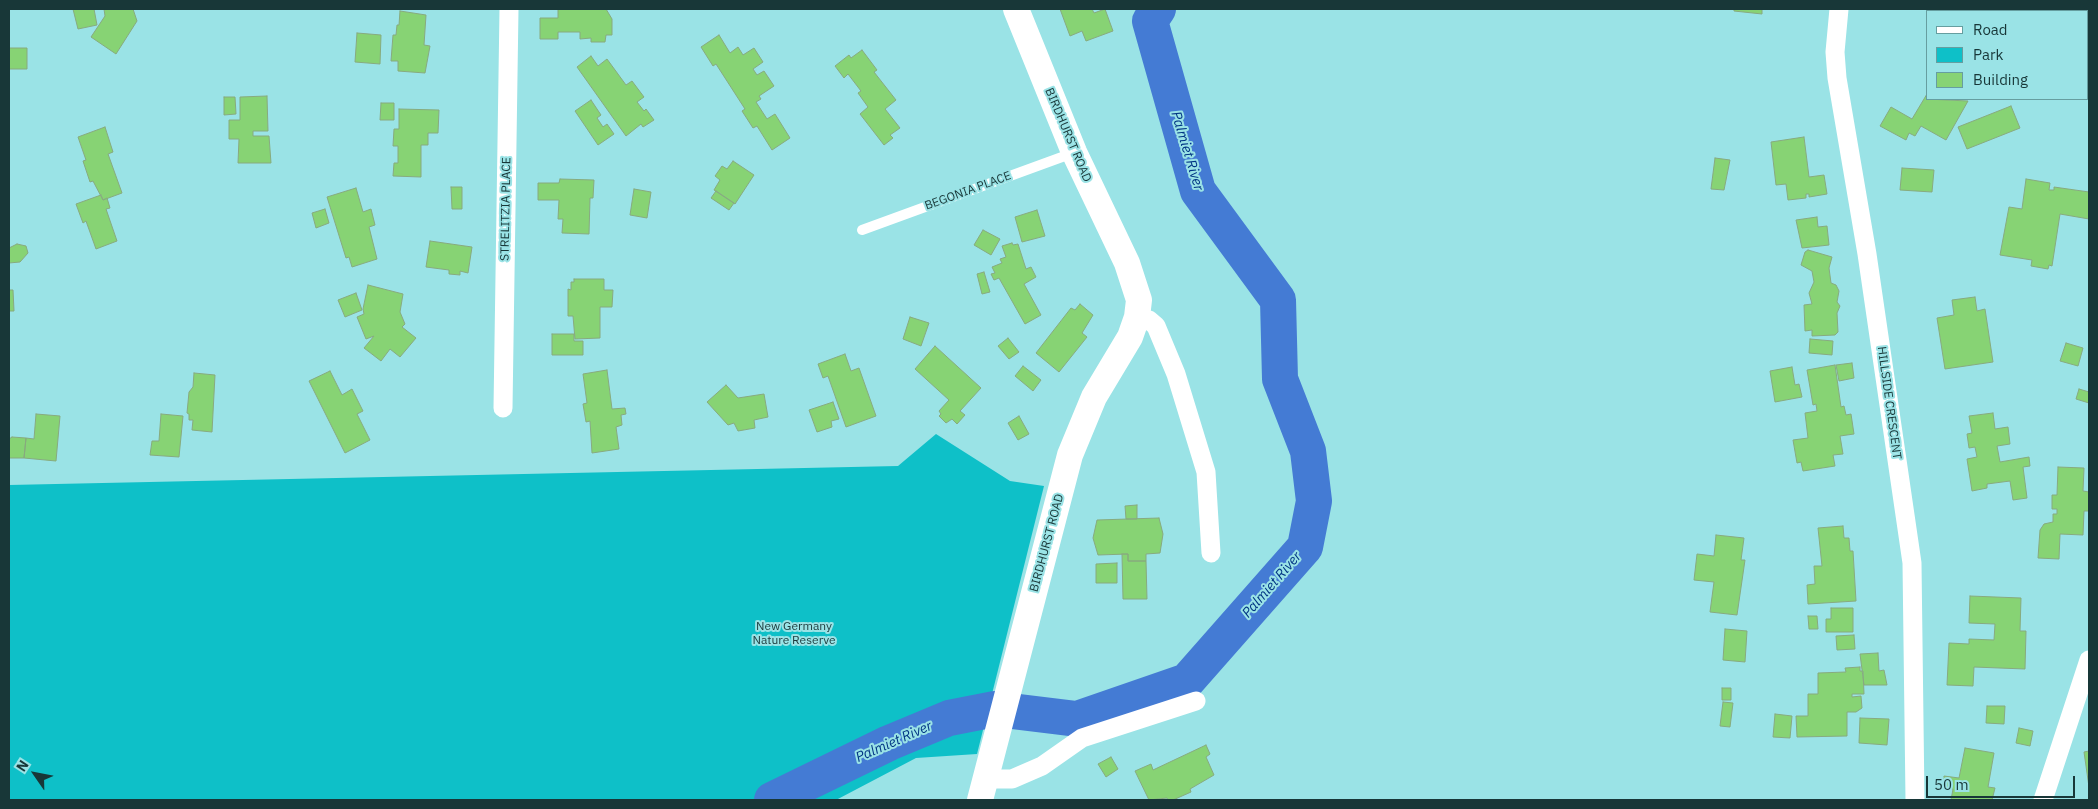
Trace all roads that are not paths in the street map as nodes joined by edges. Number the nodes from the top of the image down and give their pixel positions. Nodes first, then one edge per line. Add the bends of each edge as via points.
1 (509, 9) edge
2 (1016, 9) edge
3 (1839, 9) edge
4 (1074, 152) junction
5 (862, 230) dead end
6 (1137, 317) junction
7 (503, 408) dead end
8 (1211, 553) dead end
9 (2089, 660) edge
10 (1196, 701) dead end
11 (986, 779) edge
12 (1915, 800) edge
13 (2042, 800) edge

1 - 7 street, STRELITZIA PLACE
2 - 4 street, BIRDHURST ROAD
3 - 12 street, HILLSIDE CRESCENT via 1836,78 1867,254 1912,563
4 - 5 lane, BEGONIA PLACE
4 - 6 street, BIRDHURST ROAD via 1130,271 1139,300
6 - 8 street via 1156,326 1181,392 1206,472
6 - 11 street, BIRDHURST ROAD via 1130,337 1094,397 1070,455
9 - 13 street
10 - 11 street, BIRDHURST ROAD via 1082,738 1042,766 1012,778

